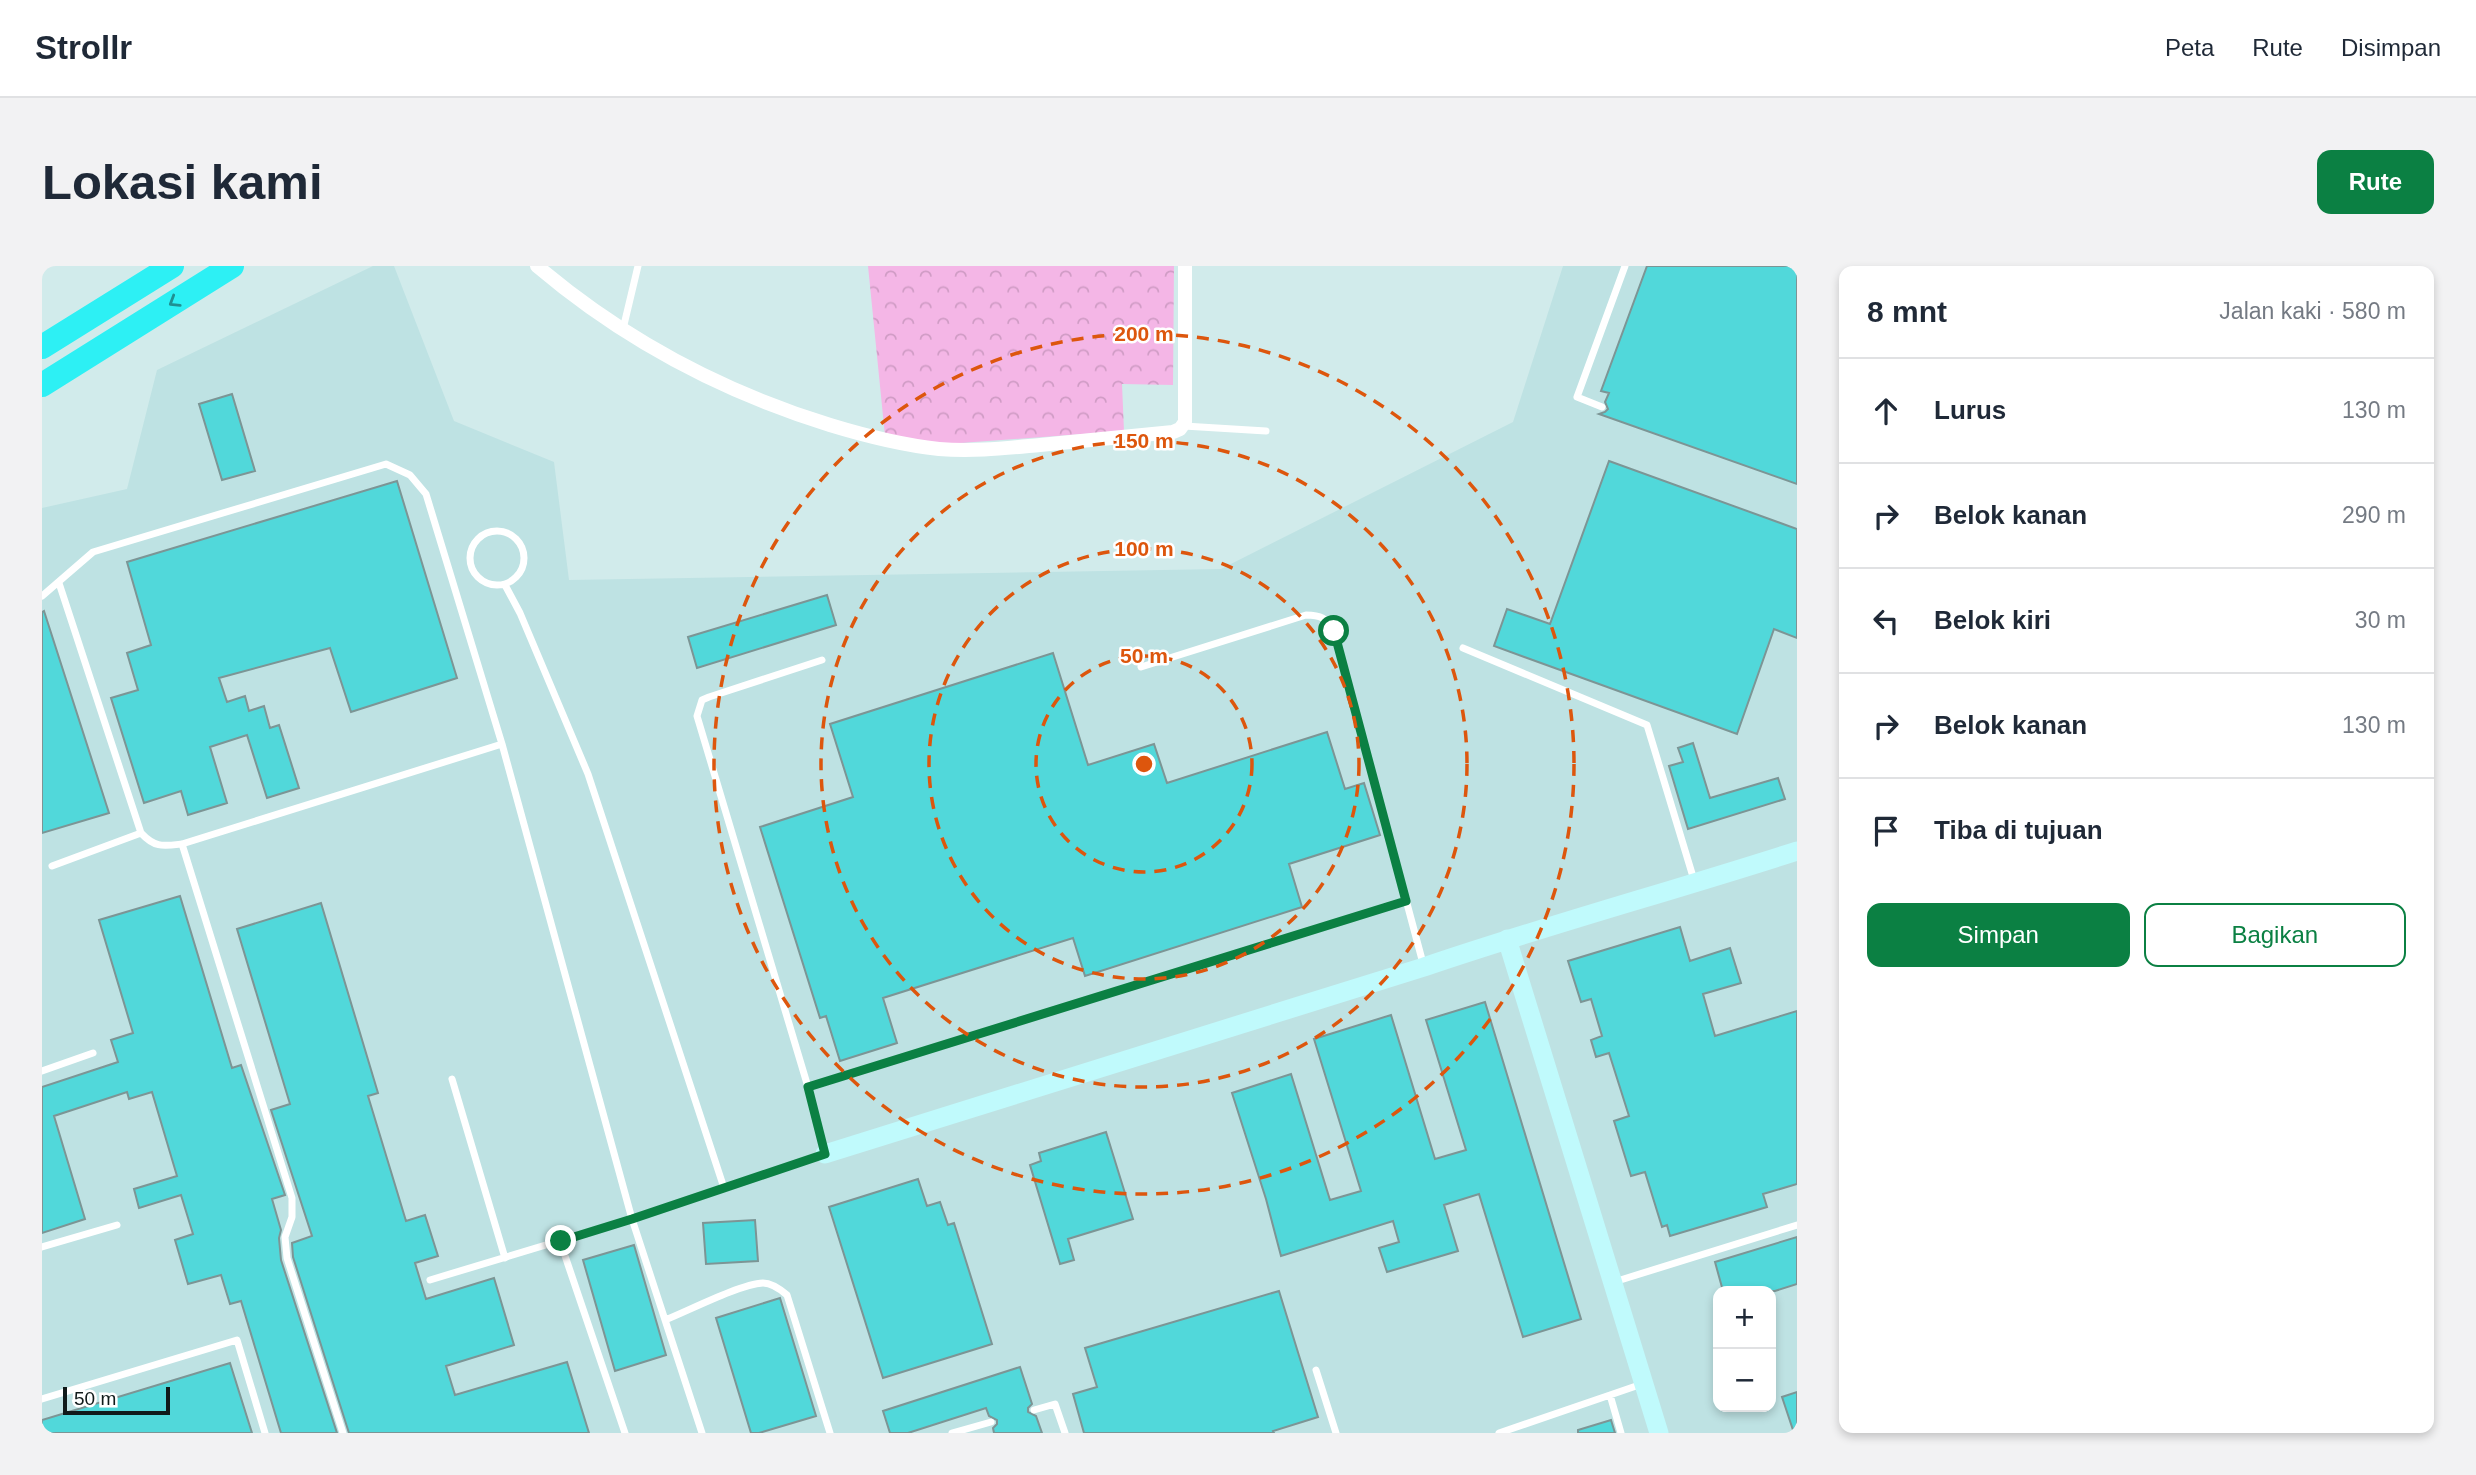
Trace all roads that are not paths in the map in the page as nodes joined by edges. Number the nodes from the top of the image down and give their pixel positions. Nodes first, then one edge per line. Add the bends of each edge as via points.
1 (172, 266) edge
2 (232, 266) edge
3 (537, 266) edge
4 (638, 266) edge
5 (1185, 266) edge
6 (1625, 266) edge
7 (623, 330) junction
8 (42, 347) edge
9 (42, 385) edge
10 (1602, 407) dead end
11 (1183, 426) junction
12 (1266, 431) dead end
13 (59, 583) junction
14 (505, 585) junction
15 (42, 596) edge
16 (1463, 648) dead end
17 (822, 660) dead end
18 (1140, 667) dead end
19 (502, 744) junction
20 (141, 832) junction
21 (183, 844) junction
22 (1797, 851) edge
23 (52, 866) dead end
24 (1695, 884) junction
25 (1406, 901) junction
26 (1507, 939) junction
27 (1424, 967) junction
28 (93, 1053) dead end
29 (42, 1070) edge
30 (452, 1079) dead end
31 (808, 1087) junction
32 (825, 1154) junction
33 (724, 1188) junction
34 (632, 1219) junction
35 (117, 1225) dead end
36 (1797, 1225) edge
37 (561, 1241) junction
38 (42, 1247) edge
39 (505, 1258) junction
40 (430, 1280) dead end
41 (1613, 1282) junction
42 (665, 1320) junction
43 (1316, 1370) dead end
44 (1644, 1384) junction
45 (1610, 1395) junction
46 (42, 1399) edge
47 (1034, 1410) dead end
48 (991, 1422) dead end
49 (265, 1433) edge
50 (342, 1433) edge
51 (625, 1433) edge
52 (702, 1433) edge
53 (830, 1433) edge
54 (952, 1433) edge
55 (1065, 1433) edge
56 (1336, 1433) edge
57 (1499, 1433) edge
58 (1621, 1433) edge
59 (1659, 1433) edge

1 - 8 highway
2 -> 9 highway
3 - 7 street
4 - 7 lane
5 - 11 street
6 - 10 lane via 1577,397
7 - 11 street via 724,386 844,429 908,444 1004,449 1173,432
11 - 12 lane
13 - 15 lane
13 - 19 lane via 93,552 386,464 410,475 426,494
13 - 20 lane
14 - 14 lane via 488,584 471,566 471,549 489,532 516,538 524,555 520,574
14 - 33 lane via 588,774
16 - 24 lane via 1647,725
17 - 31 lane via 702,700 697,716
18 - 25 lane via 1306,615 1327,620 1334,631
19 - 21 lane
19 - 34 lane
20 - 21 lane via 150,842 164,846
20 - 23 lane
21 - 50 lane via 292,1198 285,1237 287,1258
22 - 24 street
24 - 26 street
25 - 27 lane
25 - 31 lane
26 - 27 street
26 - 41 street
27 - 32 street
28 - 29 lane
30 - 39 lane
31 - 32 lane
32 - 33 lane
33 - 34 lane
34 - 37 lane
34 - 42 lane
35 - 38 lane
36 - 41 lane
37 - 39 lane
37 - 51 lane
39 - 40 lane
41 - 44 street
42 - 52 lane
42 - 53 lane via 744,1288 764,1283 777,1287 787,1295
43 - 56 lane
44 - 45 lane
44 - 59 street
45 - 57 lane
45 - 58 lane
46 - 49 lane via 237,1340
47 - 55 lane via 1055,1404
48 - 54 lane

